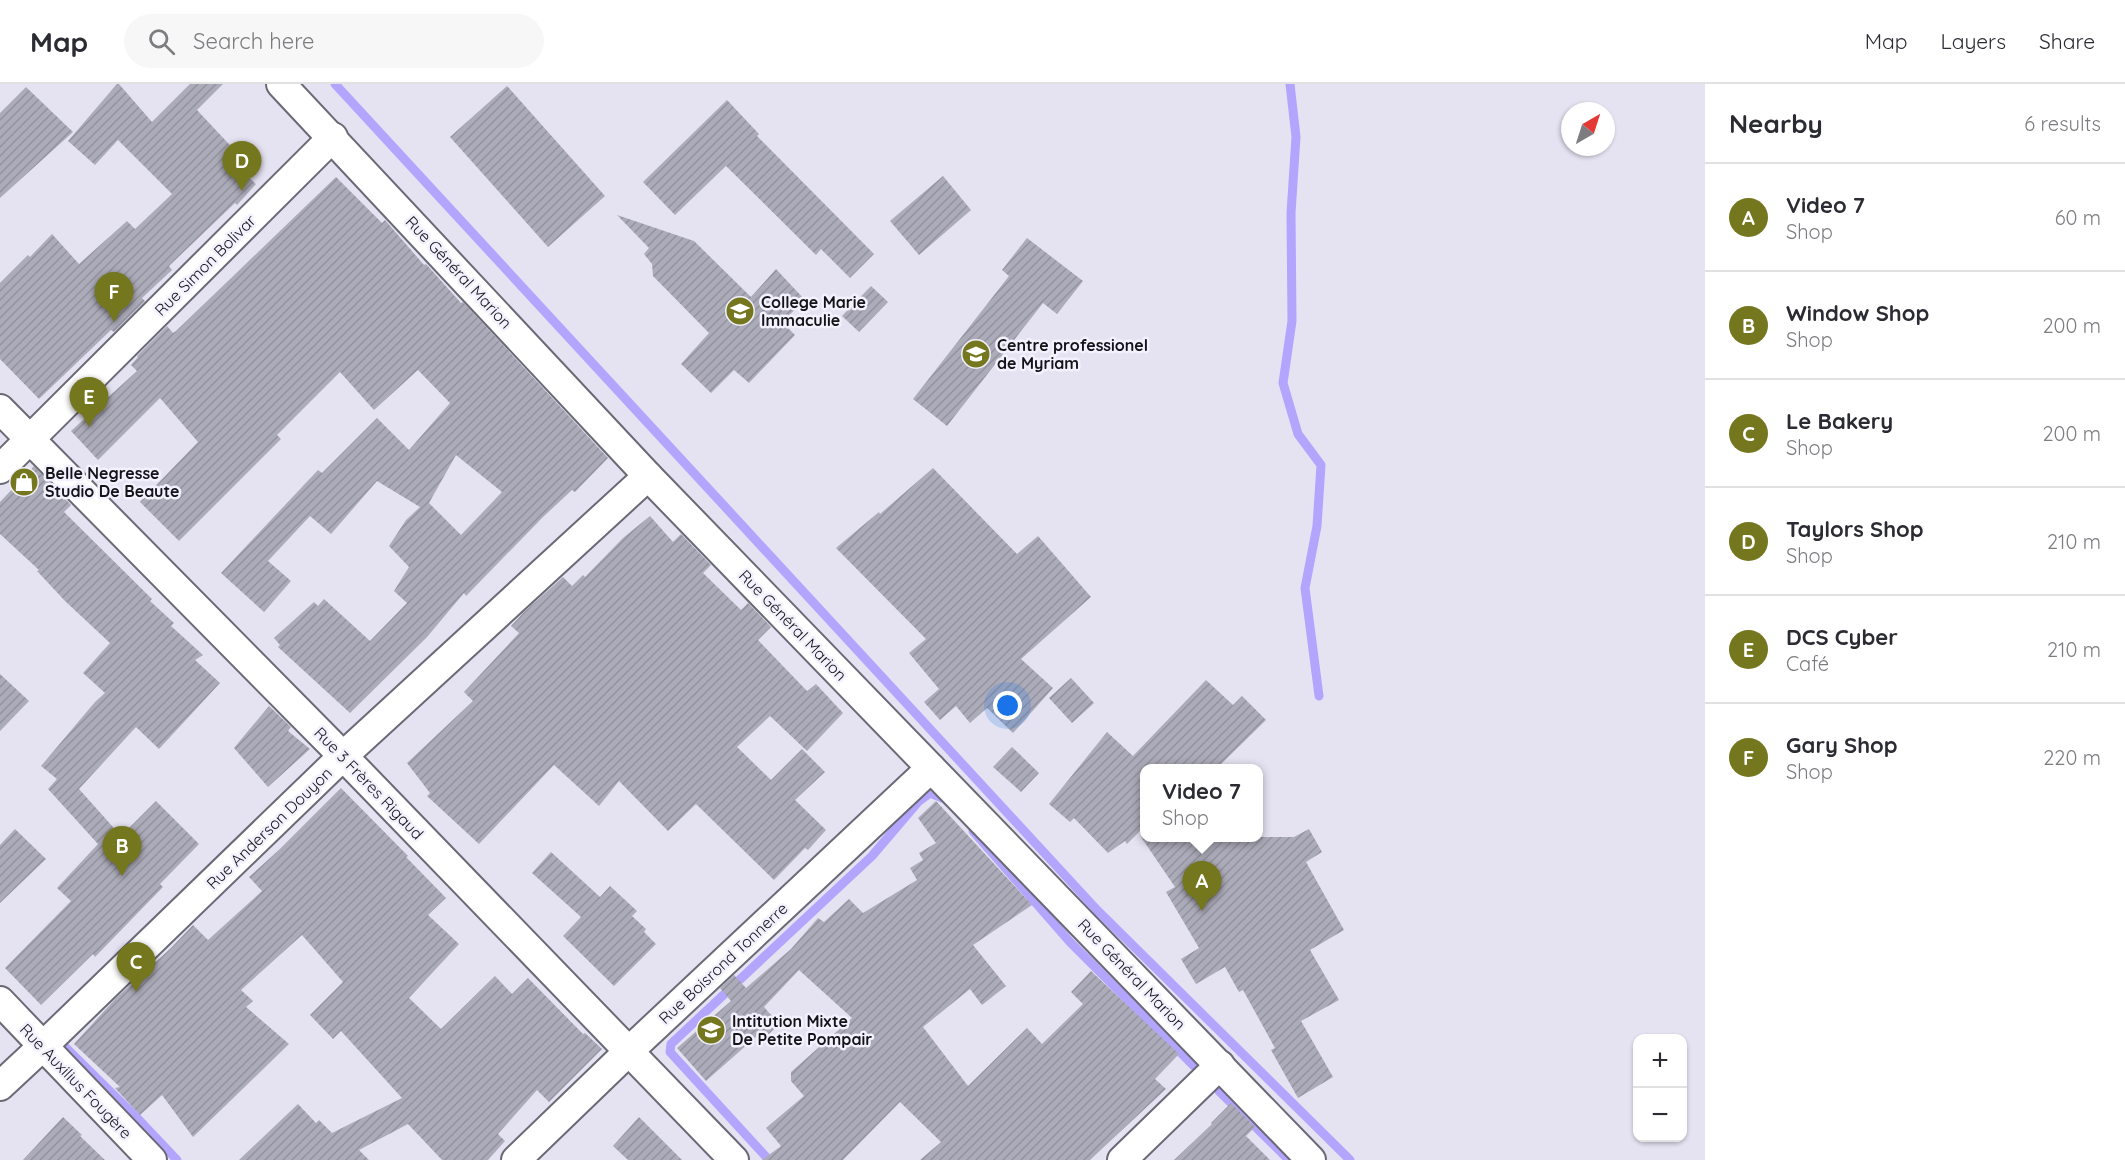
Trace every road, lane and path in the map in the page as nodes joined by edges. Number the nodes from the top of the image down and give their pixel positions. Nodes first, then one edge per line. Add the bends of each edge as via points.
1 (281, 84) edge
2 (333, 137) junction
3 (0, 409) edge
4 (29, 441) junction
5 (0, 469) edge
6 (648, 476) junction
7 (343, 756) junction
8 (931, 768) junction
9 (0, 1001) edge
10 (43, 1047) junction
11 (629, 1051) junction
12 (1220, 1065) junction
13 (0, 1086) edge
14 (152, 1160) edge
15 (516, 1160) edge
16 (734, 1160) edge
17 (1122, 1160) edge
18 (1311, 1160) edge

1 - 2 street, Rue Général Marion
2 - 4 street, Rue Simon Bolivar
2 - 6 street, Rue Général Marion
3 - 4 street, Rue 3 Frères Rigaud
4 - 5 street, Rue Simon Bolivar
4 - 7 street, Rue 3 Frères Rigaud
6 - 7 street, Rue Anderson Douyon
6 - 8 street, Rue Général Marion
7 - 10 street, Rue Anderson Douyon
7 - 11 street, Rue 3 Frères Rigaud
8 - 11 street, Rue Boisrond Tonnerre
8 - 12 street, Rue Général Marion
9 - 10 street, Rue Auxilius Fougère
10 - 13 street, Rue Anderson Douyon
10 - 14 street, Rue Auxilius Fougère
11 - 15 street, Rue Boisrond Tonnerre
11 - 16 street, Rue 3 Frères Rigaud
12 - 17 street
12 - 18 street, Rue Général Marion

